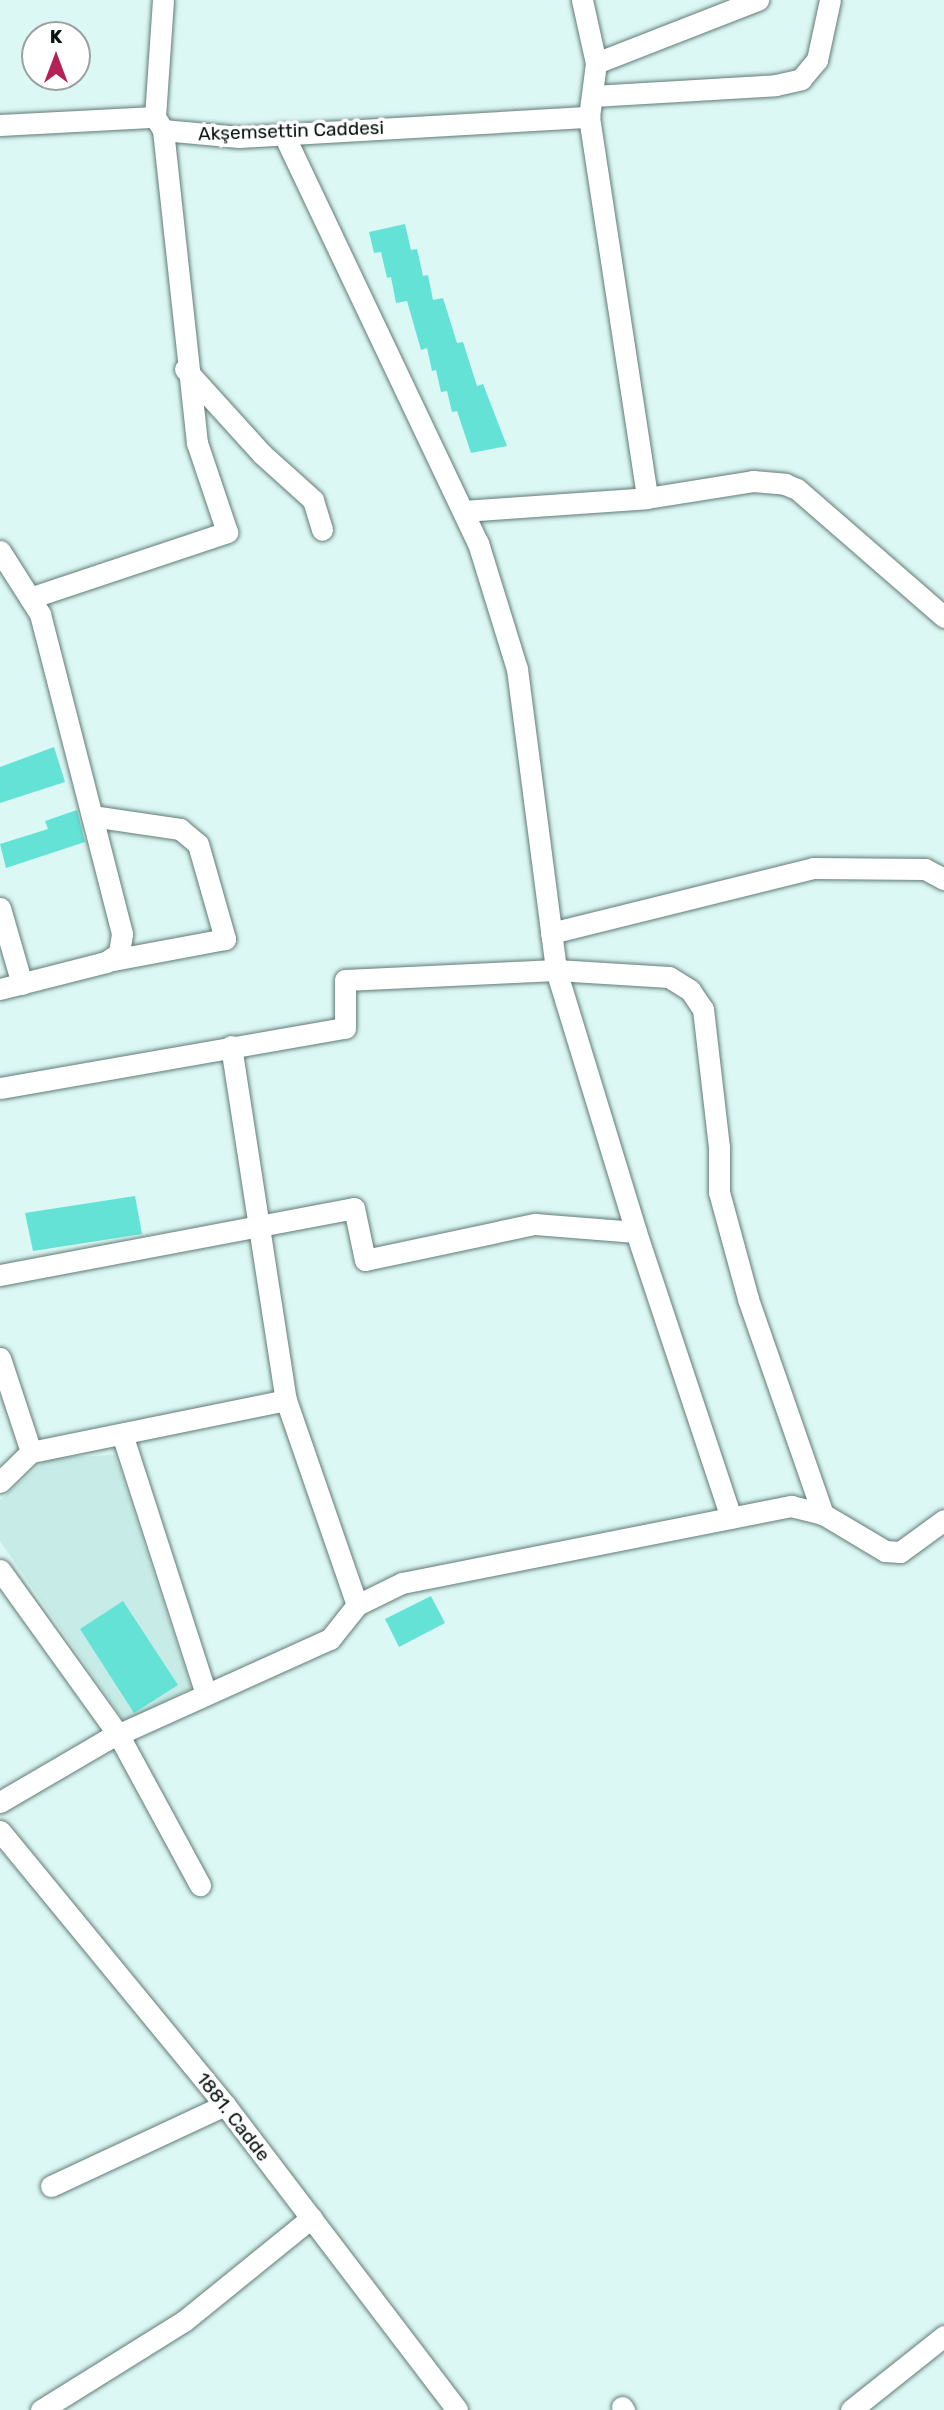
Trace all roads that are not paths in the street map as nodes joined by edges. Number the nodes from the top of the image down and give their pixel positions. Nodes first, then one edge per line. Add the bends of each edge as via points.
1 (163, 0) edge
2 (582, 0) edge
3 (758, 0) edge
4 (830, 0) edge
5 (596, 63) junction
6 (591, 107) junction
7 (159, 124) junction
8 (0, 125) edge
9 (283, 133) junction
10 (185, 369) junction
11 (647, 498) junction
12 (463, 511) junction
13 (322, 530) dead end
14 (0, 551) edge
15 (30, 598) junction
16 (944, 617) edge
17 (92, 816) junction
18 (944, 879) edge
19 (0, 908) edge
20 (551, 933) junction
21 (106, 962) junction
22 (556, 971) junction
23 (22, 984) junction
24 (0, 989) edge
25 (231, 1046) junction
26 (0, 1088) edge
27 (257, 1226) junction
28 (635, 1232) junction
29 (0, 1275) edge
30 (0, 1357) edge
31 (286, 1400) junction
32 (122, 1434) junction
33 (31, 1452) junction
34 (0, 1482) edge
35 (823, 1514) junction
36 (732, 1518) junction
37 (944, 1520) edge
38 (0, 1570) edge
39 (358, 1605) junction
40 (206, 1694) junction
41 (118, 1734) junction
42 (0, 1802) edge
43 (0, 1831) edge
44 (200, 1885) dead end
45 (225, 2105) junction
46 (51, 2186) dead end
47 (311, 2218) junction
48 (944, 2336) edge
49 (41, 2410) edge
50 (457, 2410) edge
51 (851, 2410) edge

1 - 7 street
2 - 5 street
3 - 5 street
4 - 6 street, Akşemsettin Caddesi via 817,60 801,79
5 - 6 street
6 - 9 street, Akşemsettin Caddesi
6 - 11 street
7 - 8 street, Akşemsettin Caddesi
7 - 9 street, Akşemsettin Caddesi via 204,136
7 - 10 street via 181,275
9 - 12 street
10 - 13 street via 261,454 313,500
10 - 15 street via 197,443 227,532
11 - 12 street
11 - 16 street via 753,481 797,489
12 - 20 street via 478,543 517,668
14 - 15 street
15 - 17 street via 54,659
17 - 21 street via 122,934 119,953
17 - 21 street via 180,829 198,844 225,939
18 - 20 street via 925,869 814,868
19 - 23 street
20 - 22 street
21 - 23 street
22 - 25 street via 345,980 345,1028
22 - 28 street
22 - 35 street via 668,977 690,990 703,1009 719,1147 719,1192 748,1299
23 - 24 street
25 - 26 street
25 - 27 street
27 - 28 street via 354,1208 365,1260 535,1224
27 - 29 street
27 - 31 street
28 - 36 street
30 - 33 street
31 - 32 street
31 - 39 street
32 - 33 street
32 - 40 street
33 - 34 street
35 - 36 street via 791,1506
35 - 37 street via 885,1550 900,1552
36 - 39 street via 402,1583
38 - 41 street
39 - 40 street via 330,1639
40 - 41 street
41 - 42 street
41 - 44 street
43 - 45 street, 1881. Cadde
45 - 46 street
45 - 47 street, 1881. Cadde
47 - 49 street via 194,2314
47 - 50 street, 1881. Cadde
48 - 51 street

